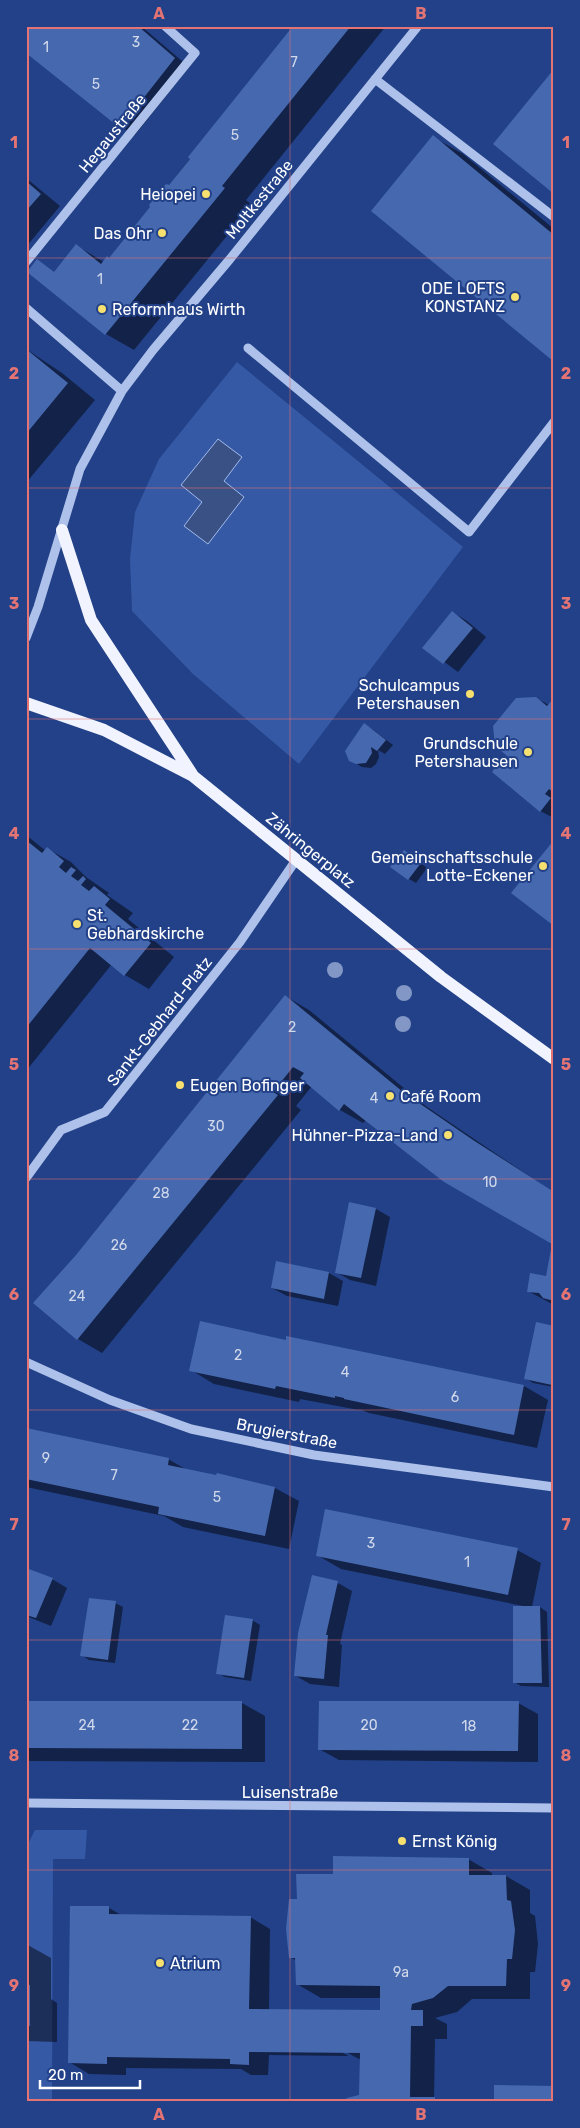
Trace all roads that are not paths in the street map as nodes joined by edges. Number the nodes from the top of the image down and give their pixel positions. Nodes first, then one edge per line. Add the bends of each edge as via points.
1 (165, 26) edge
2 (418, 26) edge
3 (375, 79) junction
4 (464, 148) junction
5 (458, 156) dead end
6 (554, 217) edge
7 (26, 262) edge
8 (26, 308) edge
9 (248, 348) dead end
10 (122, 391) junction
11 (554, 422) edge
12 (62, 530) junction
13 (26, 638) edge
14 (26, 703) edge
15 (193, 776) junction
16 (296, 860) junction
17 (554, 1059) edge
18 (26, 1178) edge
19 (26, 1362) edge
20 (554, 1487) edge
21 (26, 1803) edge
22 (554, 1808) edge

1 - 7 street, Hegaustraße via 195,53
2 - 3 street, Moltkestraße
3 - 4 street
3 - 10 street, Moltkestraße
4 - 5 street
4 - 6 street
8 - 10 street
9 - 11 street via 469,532
10 - 12 street via 80,469
12 - 13 street
12 - 15 main road via 91,620
14 - 15 main road, Zähringerplatz via 104,730
15 - 16 main road, Zähringerplatz
16 - 17 main road, Zähringerplatz via 441,977
16 - 18 street, Sankt-Gebhard-Platz via 240,942 105,1112 60,1130
19 - 20 street, Brugierstraße via 110,1400 191,1429 314,1454
21 - 22 street, Luisenstraße

